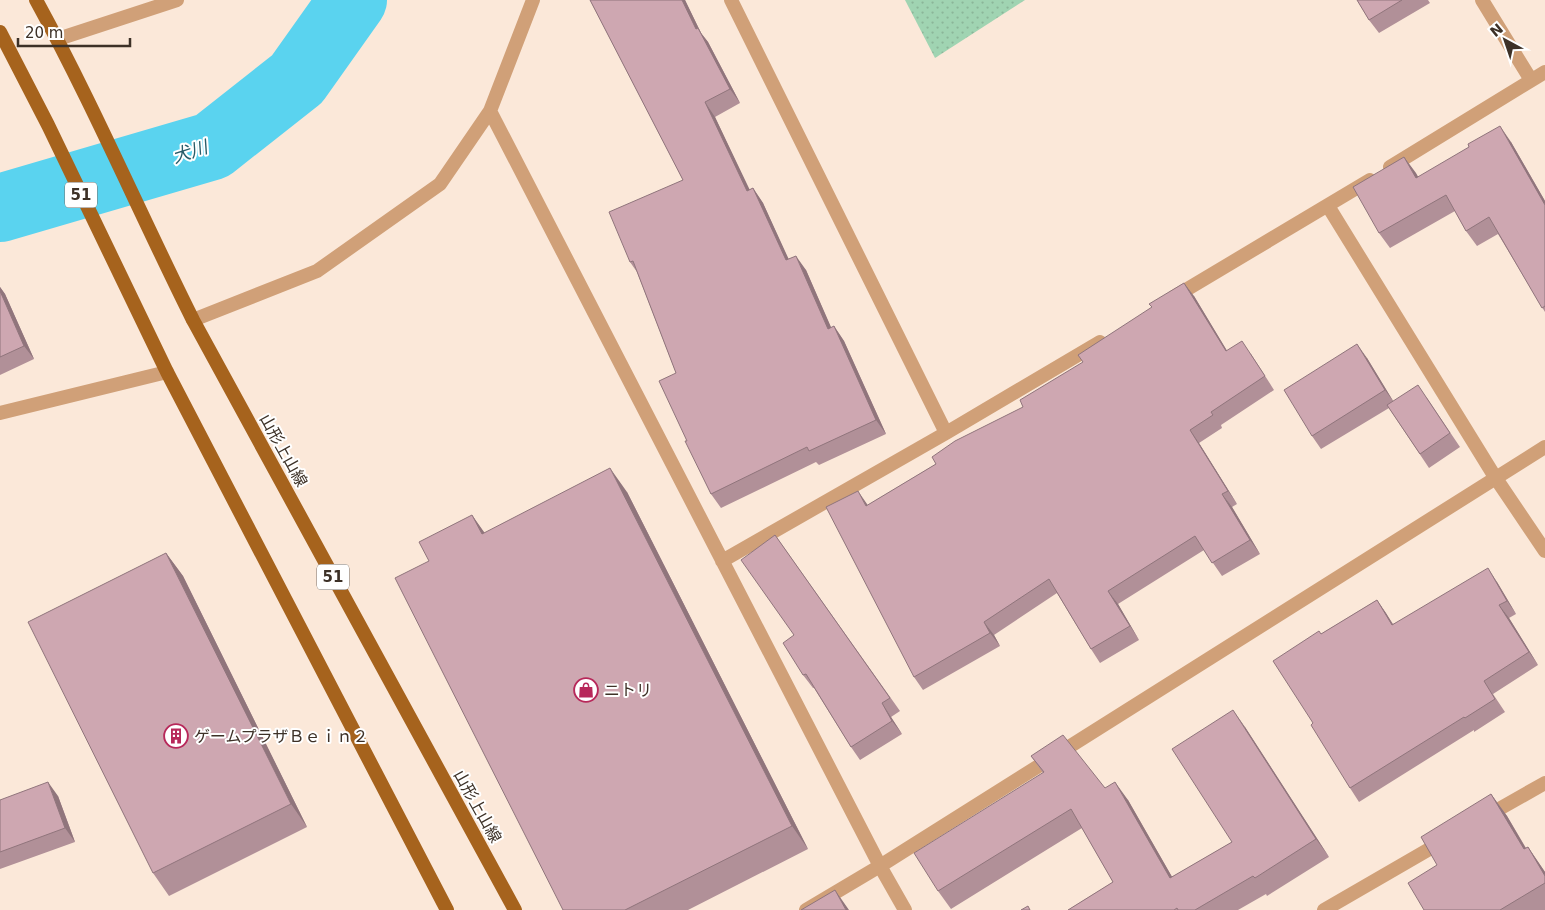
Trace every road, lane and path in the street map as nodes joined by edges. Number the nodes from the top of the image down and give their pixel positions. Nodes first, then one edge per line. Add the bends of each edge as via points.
1 (36, 0) edge
2 (177, 0) edge
3 (533, 0) edge
4 (731, 0) edge
5 (1482, 0) edge
6 (0, 32) edge
7 (58, 39) junction
8 (1545, 72) edge
9 (1531, 80) junction
10 (490, 111) junction
11 (1328, 206) junction
12 (1158, 307) edge
13 (193, 320) junction
14 (1108, 337) edge
15 (166, 372) junction
16 (0, 413) edge
17 (946, 433) junction
18 (1545, 447) edge
19 (1495, 478) junction
20 (1545, 551) edge
21 (722, 561) junction
22 (1545, 783) edge
23 (1477, 822) edge
24 (1460, 832) edge
25 (880, 866) junction
26 (447, 910) edge
27 (515, 910) edge
28 (806, 910) edge
29 (905, 910) edge
30 (1324, 910) edge

1 - 7 main road, 山形上山線 / 51
2 - 7 lane
3 - 10 lane
4 - 17 lane
5 - 9 lane
6 - 15 main road, 51
7 - 13 main road, 山形上山線 / 51
8 - 9 lane
9 - 11 lane
10 - 13 lane via 440,184 317,271
10 - 21 lane
11 - 12 lane
11 - 19 lane
13 - 27 main road, 山形上山線 / 51
14 - 17 lane
15 - 16 lane
15 - 26 main road, 51
17 - 21 lane
18 - 19 lane
19 - 20 lane
19 - 25 lane
21 - 25 lane
22 - 23 lane
24 - 30 lane
25 - 28 lane
25 - 29 lane

